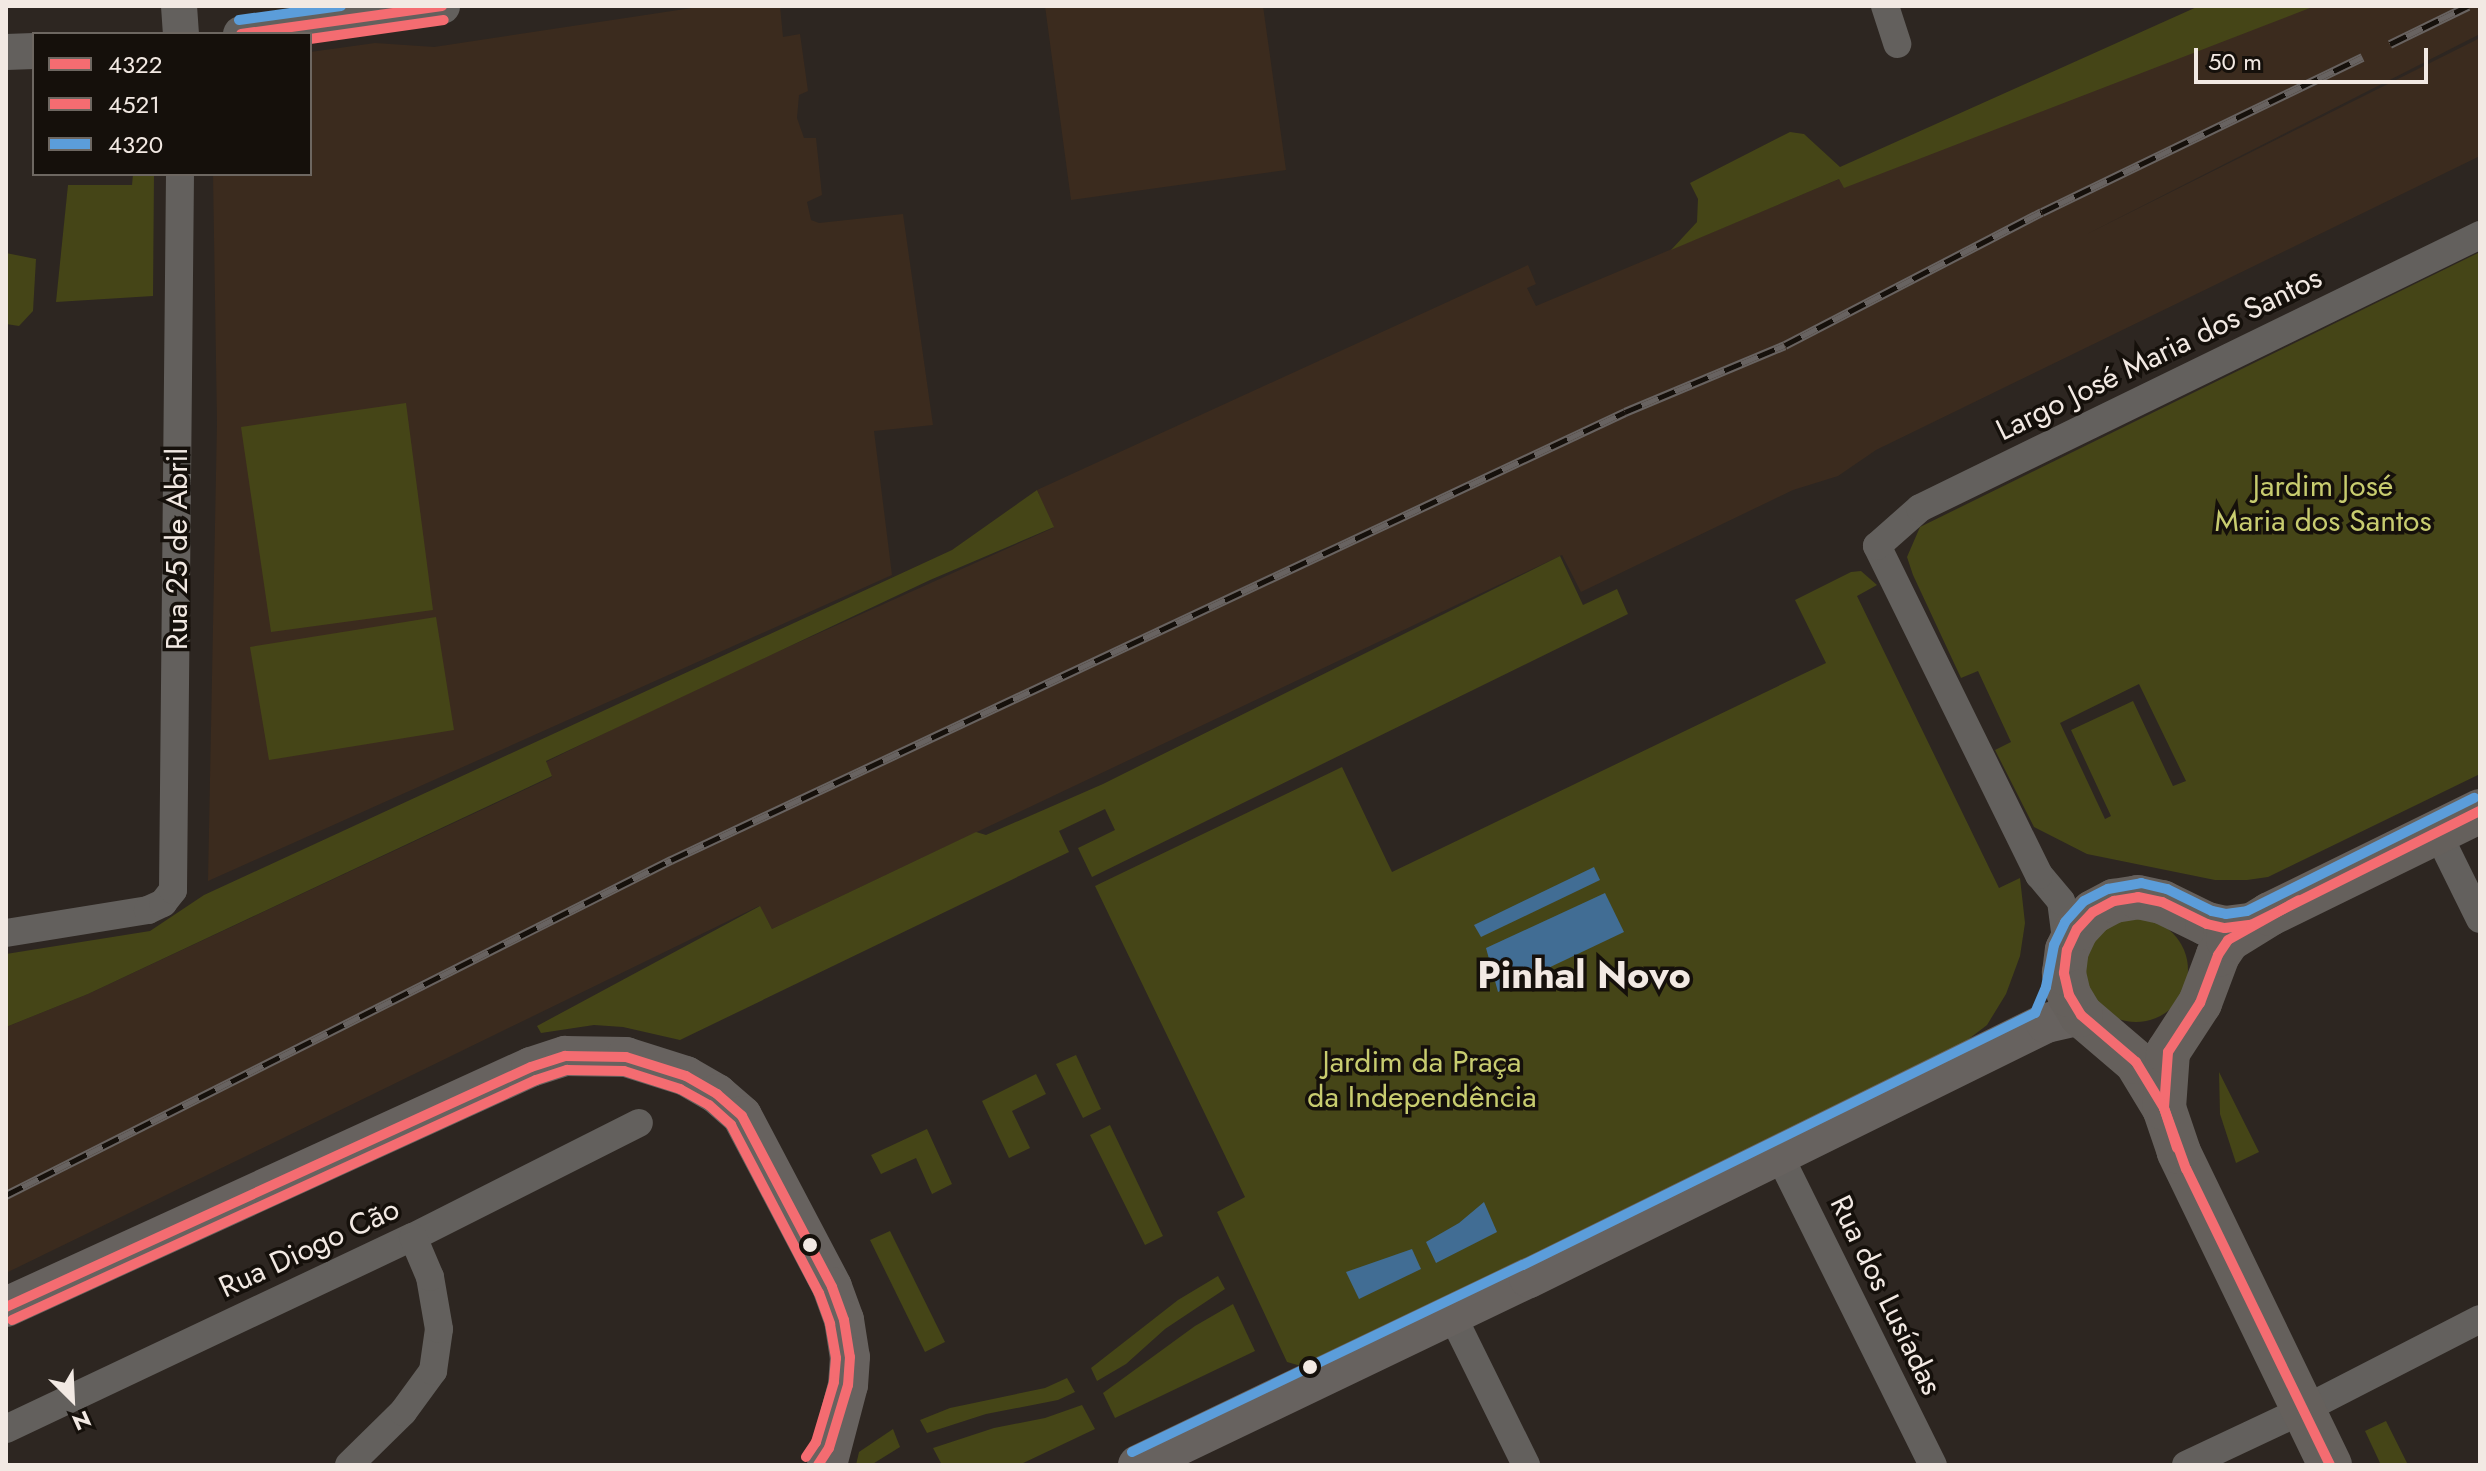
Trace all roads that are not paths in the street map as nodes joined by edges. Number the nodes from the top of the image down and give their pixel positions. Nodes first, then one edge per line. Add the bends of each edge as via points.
1 (179, 6) edge
2 (442, 6) edge
3 (1885, 6) edge
4 (181, 32) edge
5 (255, 32) edge
6 (1897, 44) dead end
7 (32, 51) edge
8 (6, 52) edge
9 (180, 176) edge
10 (2480, 235) edge
11 (2480, 811) edge
12 (2437, 832) junction
13 (2054, 890) junction
14 (2114, 901) junction
15 (2184, 914) junction
16 (2480, 919) edge
17 (2251, 925) junction
18 (6, 933) edge
19 (2066, 962) junction
20 (2208, 980) junction
21 (2075, 1023) junction
22 (2185, 1023) junction
23 (2164, 1108) junction
24 (639, 1123) dead end
25 (1779, 1155) junction
26 (413, 1237) junction
27 (6, 1307) edge
28 (1452, 1315) junction
29 (2480, 1319) edge
30 (2303, 1410) junction
31 (6, 1429) edge
32 (825, 1459) edge
33 (349, 1465) edge
34 (1138, 1465) edge
35 (1526, 1465) edge
36 (1933, 1465) edge
37 (2186, 1465) edge
38 (2330, 1465) edge

1 - 4 street
2 - 5 street
3 - 6 street
7 - 8 street
9 - 18 street, Rua 25 de Abril via 174,881 169,897 148,910
10 - 13 street, Largo José Maria dos Santos via 1920,508 1877,546 2039,875
11 - 12 main road
12 - 16 street
12 - 17 main road
13 - 14 street via 2074,898
13 - 19 street via 2061,901
14 - 15 main road via 2138,897
14 - 19 main road via 2077,929
15 - 17 main road via 2225,928
15 - 20 main road via 2208,956
17 - 20 main road via 2228,940
19 - 21 main road
20 - 22 main road
21 - 22 main road via 2120,1040 2143,1041
21 - 23 main road via 2136,1062
21 - 25 main road
22 - 23 main road via 2168,1052
23 - 30 main road via 2186,1169
24 - 26 street, Rua Diogo Cão
25 - 28 main road
25 - 36 street, Rua dos Lusíadas
26 - 31 street, Rua Diogo Cão
26 - 33 street via 430,1277 439,1329 433,1371 403,1412
27 - 32 main road via 531,1067 565,1056 626,1057 686,1076 736,1109 759,1143 832,1287 850,1357 848,1385
28 - 34 main road
28 - 35 street
29 - 30 street
30 - 37 street
30 - 38 main road

